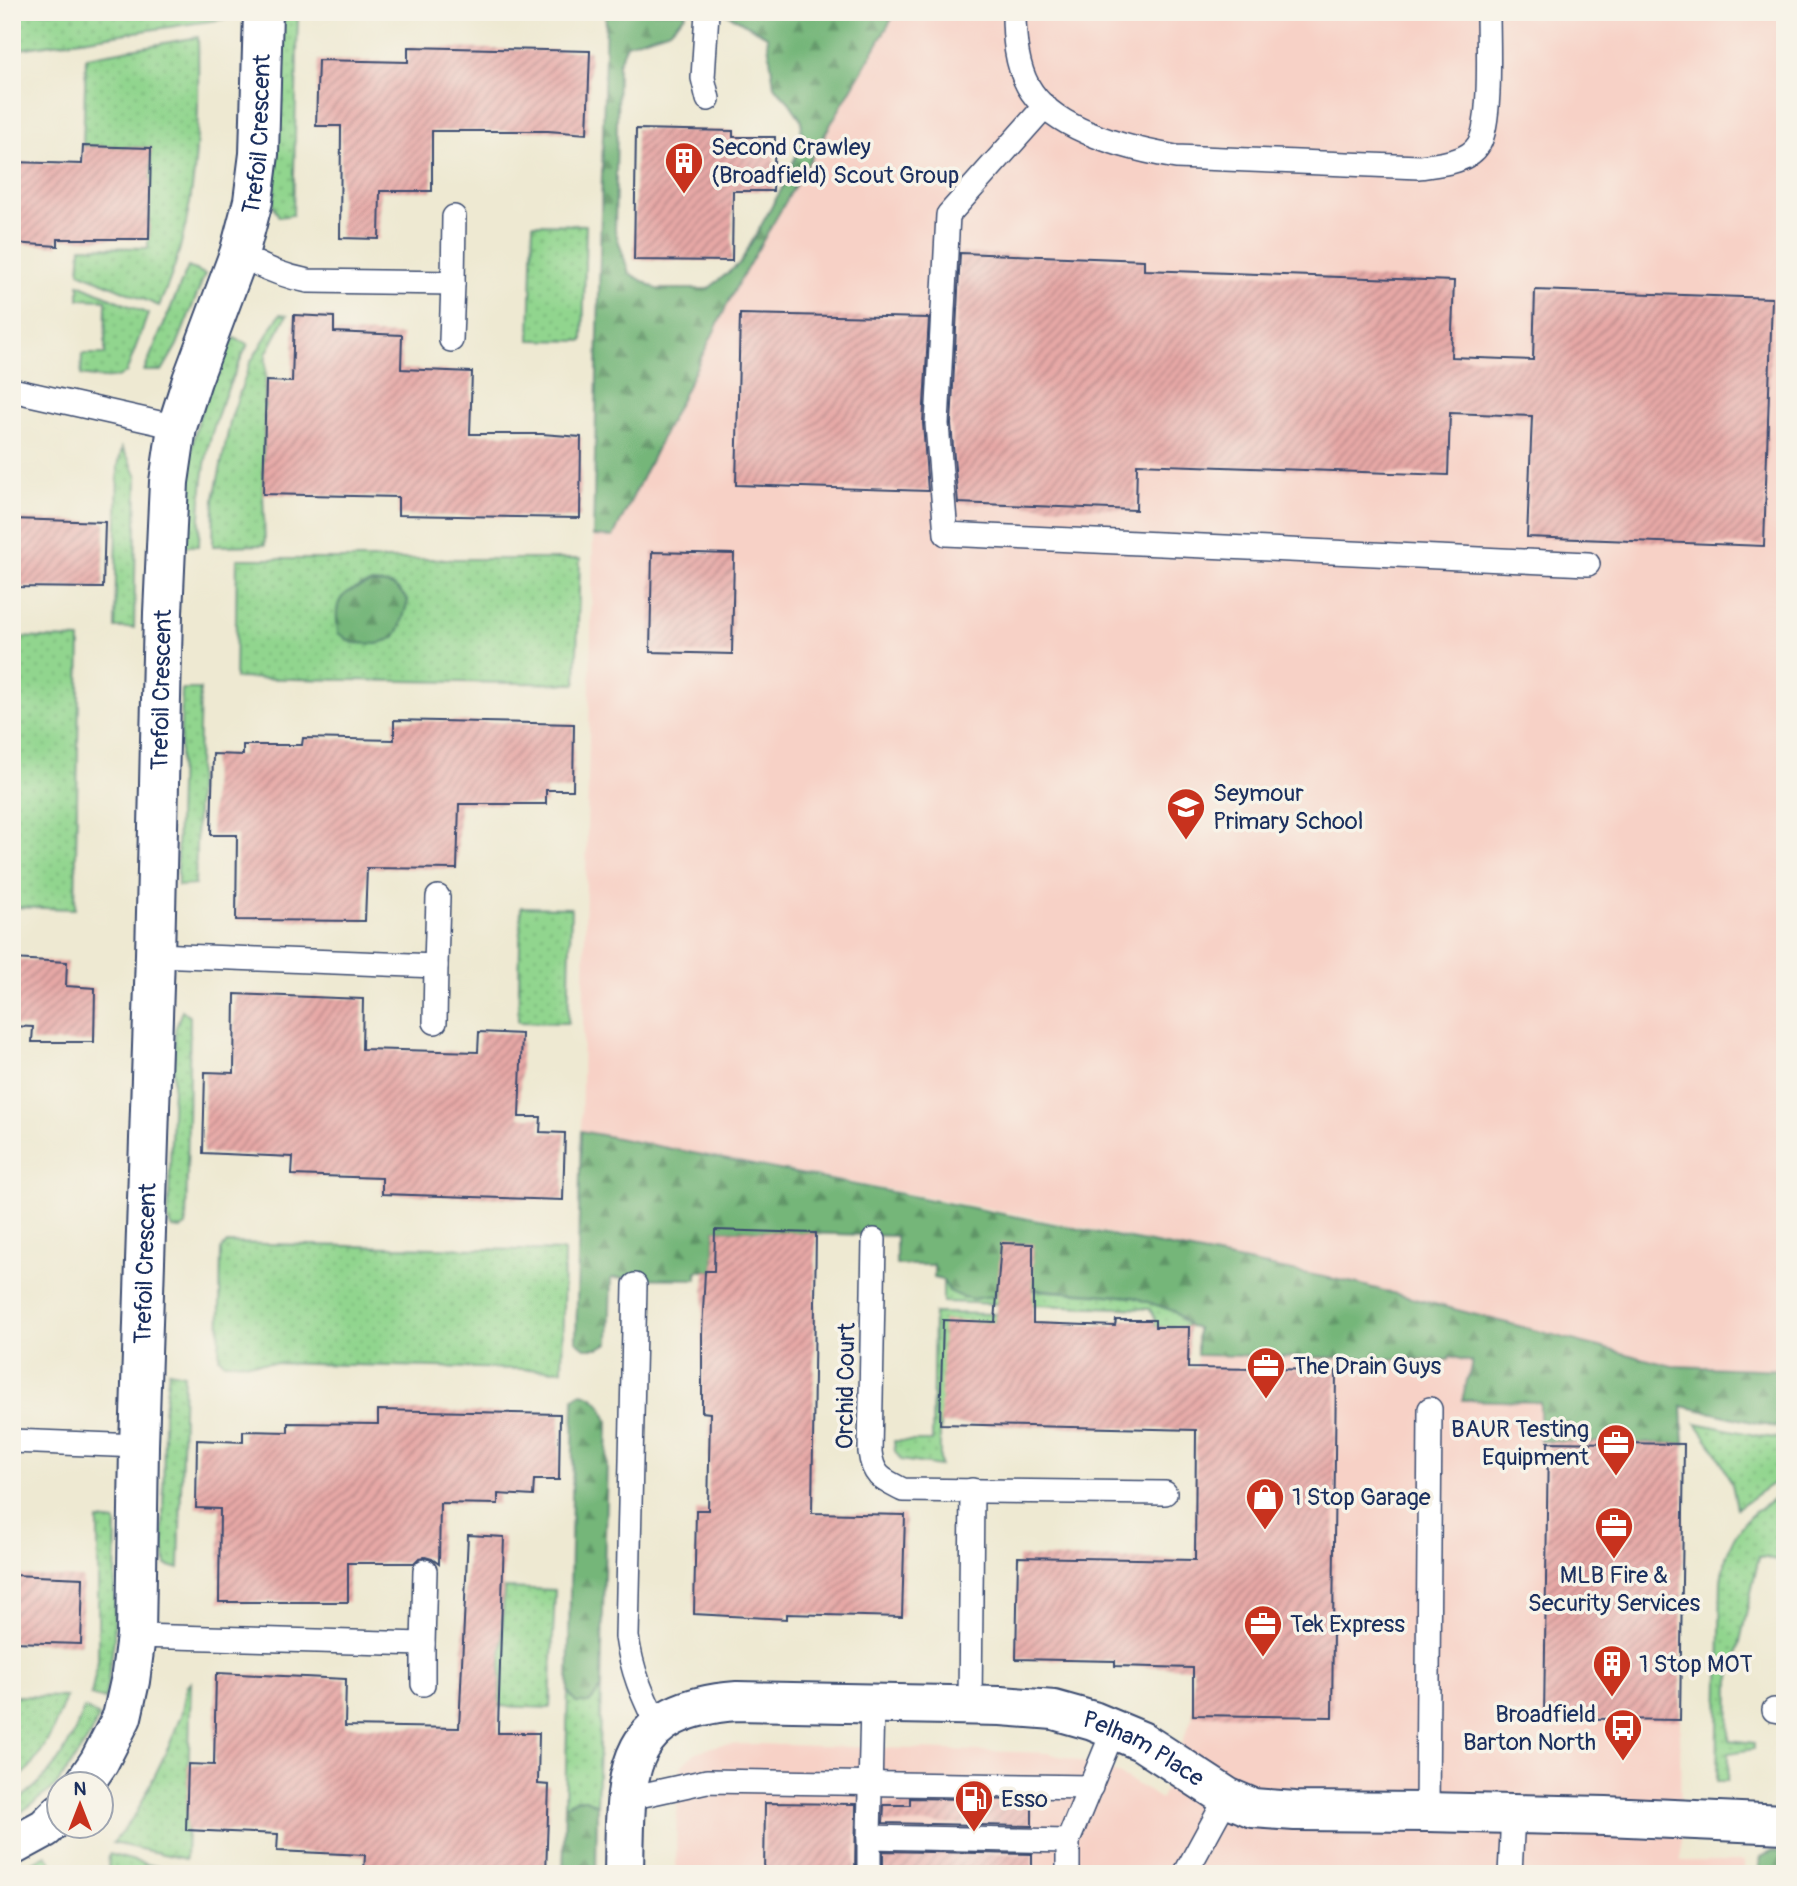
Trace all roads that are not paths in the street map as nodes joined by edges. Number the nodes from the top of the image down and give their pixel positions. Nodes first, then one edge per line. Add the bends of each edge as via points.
1 (263, 12) edge
2 (707, 12) edge
3 (1014, 12) edge
4 (1488, 12) edge
5 (709, 99) dead end
6 (1045, 106) junction
7 (454, 217) dead end
8 (239, 254) junction
9 (453, 283) junction
10 (451, 340) dead end
11 (12, 390) edge
12 (177, 426) junction
13 (1588, 564) dead end
14 (438, 897) dead end
15 (155, 955) junction
16 (436, 966) junction
17 (435, 1022) dead end
18 (874, 1240) dead end
19 (635, 1284) dead end
20 (1430, 1409) dead end
21 (12, 1441) edge
22 (139, 1446) junction
23 (972, 1490) junction
24 (1165, 1493) dead end
25 (425, 1570) dead end
26 (136, 1636) junction
27 (423, 1644) junction
28 (423, 1684) dead end
29 (872, 1703) junction
30 (970, 1706) junction
31 (657, 1725) junction
32 (1114, 1729) junction
33 (94, 1770) edge
34 (870, 1783) junction
35 (1091, 1787) junction
36 (1227, 1797) junction
37 (625, 1799) junction
38 (1427, 1812) junction
39 (1513, 1814) junction
40 (1785, 1824) edge
41 (46, 1827) edge
42 (869, 1837) junction
43 (1068, 1841) junction
44 (12, 1846) edge
45 (624, 1874) edge
46 (869, 1874) edge
47 (1068, 1874) edge
48 (1185, 1874) edge
49 (1510, 1874) edge

1 - 8 street, Trefoil Crescent via 259,154
2 - 5 lane via 703,78
3 - 6 lane via 1021,69 1029,88
4 - 6 lane via 1486,121 1479,144 1447,163 1419,167 1176,157 1102,139 1069,124
6 - 13 lane via 948,215 937,424 946,534
7 - 9 lane
8 - 9 lane via 261,267 308,281
8 - 12 street, Trefoil Crescent
9 - 10 lane
11 - 12 lane
12 - 15 street, Trefoil Crescent via 169,482 163,613
14 - 16 lane
15 - 16 lane
15 - 22 street, Trefoil Crescent
16 - 17 lane
18 - 23 lane, Orchid Court via 872,1465 878,1475 904,1490
19 - 31 lane via 627,1637 638,1686
20 - 38 lane
21 - 22 lane
22 - 26 street, Trefoil Crescent
23 - 24 lane, Orchid Court
23 - 30 lane
25 - 27 lane
26 - 27 lane
26 - 33 street, Trefoil Crescent via 122,1717
27 - 28 lane
29 - 30 street, Pelham Place
29 - 31 street, Pelham Place via 713,1703 692,1707
29 - 34 lane
30 - 32 street, Pelham Place via 1054,1710
31 - 37 street, Pelham Place via 639,1746
32 - 35 lane
32 - 36 street, Pelham Place via 1141,1741
34 - 35 lane
34 - 37 lane via 707,1781
34 - 42 lane
35 - 43 lane
36 - 38 street, Pelham Place via 1253,1808
36 - 48 lane
37 - 45 street, Pelham Place
38 - 39 street, Pelham Place
39 - 40 street, Pelham Place
39 - 49 lane
41 - 44 street
42 - 43 lane
42 - 46 lane
43 - 47 lane

